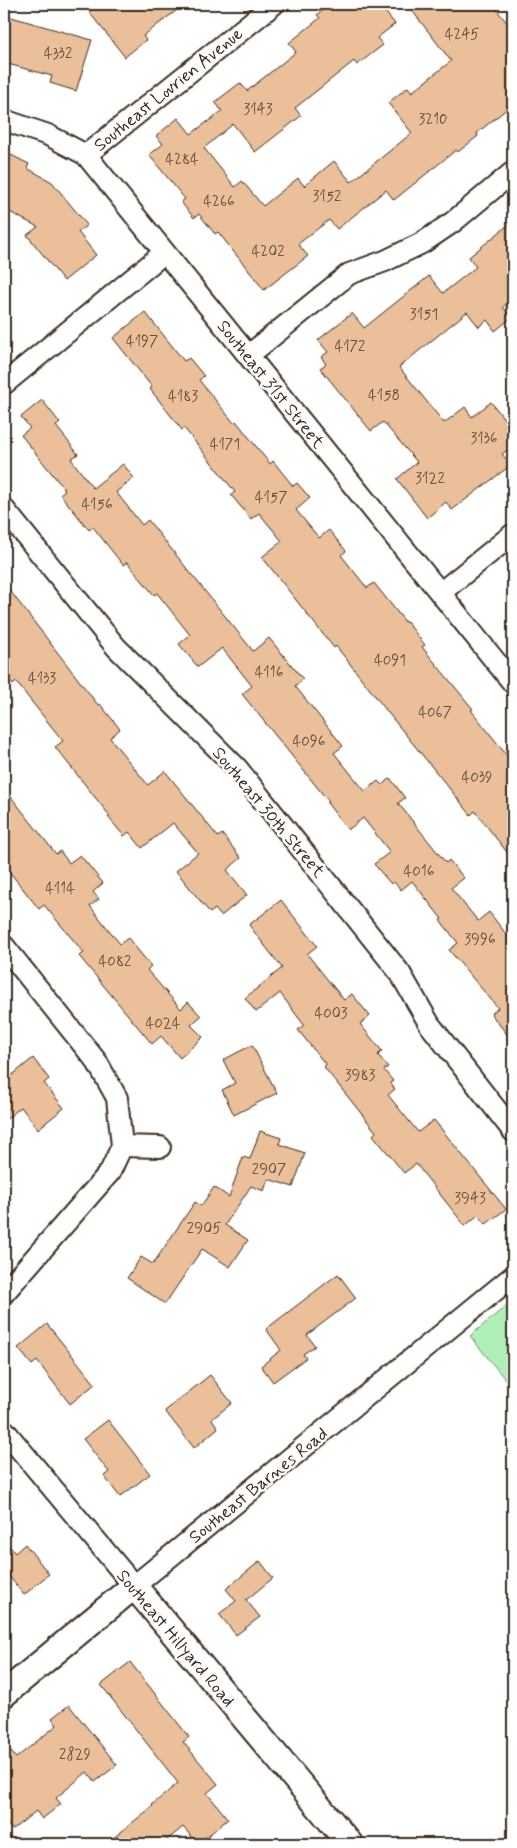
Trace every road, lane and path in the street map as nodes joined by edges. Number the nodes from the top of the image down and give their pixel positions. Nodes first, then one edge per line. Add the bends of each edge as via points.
1 (274, 4) edge
2 (4, 120) edge
3 (86, 155) junction
4 (513, 172) edge
5 (164, 253) junction
6 (249, 355) junction
7 (4, 384) edge
8 (4, 509) edge
9 (513, 534) edge
10 (440, 593) junction
11 (513, 684) edge
12 (4, 946) edge
13 (513, 1131) edge
14 (122, 1146) junction
15 (160, 1147) dead end
16 (513, 1276) edge
17 (4, 1293) edge
18 (4, 1430) edge
19 (134, 1586) junction
20 (4, 1694) edge
21 (350, 1844) edge

1 - 3 street, Southeast Lovrien Avenue
2 - 3 street, Southeast 31st Street via 48,135
3 - 5 street, Southeast 31st Street
4 - 6 street via 453,222 422,243 349,274
5 - 6 street, Southeast 31st Street
5 - 7 street
6 - 10 street, Southeast 31st Street
8 - 13 street, Southeast 30th Street via 116,647 236,768 400,974 430,1025
9 - 10 street
10 - 11 street, Southeast 31st Street
12 - 14 street via 97,1062 117,1098
14 - 15 street
14 - 17 street via 110,1172
16 - 19 street, Southeast Barnes Road
18 - 19 street, Southeast Hillyard Road
19 - 20 street, Southeast Barnes Road
19 - 21 street, Southeast Hillyard Road

